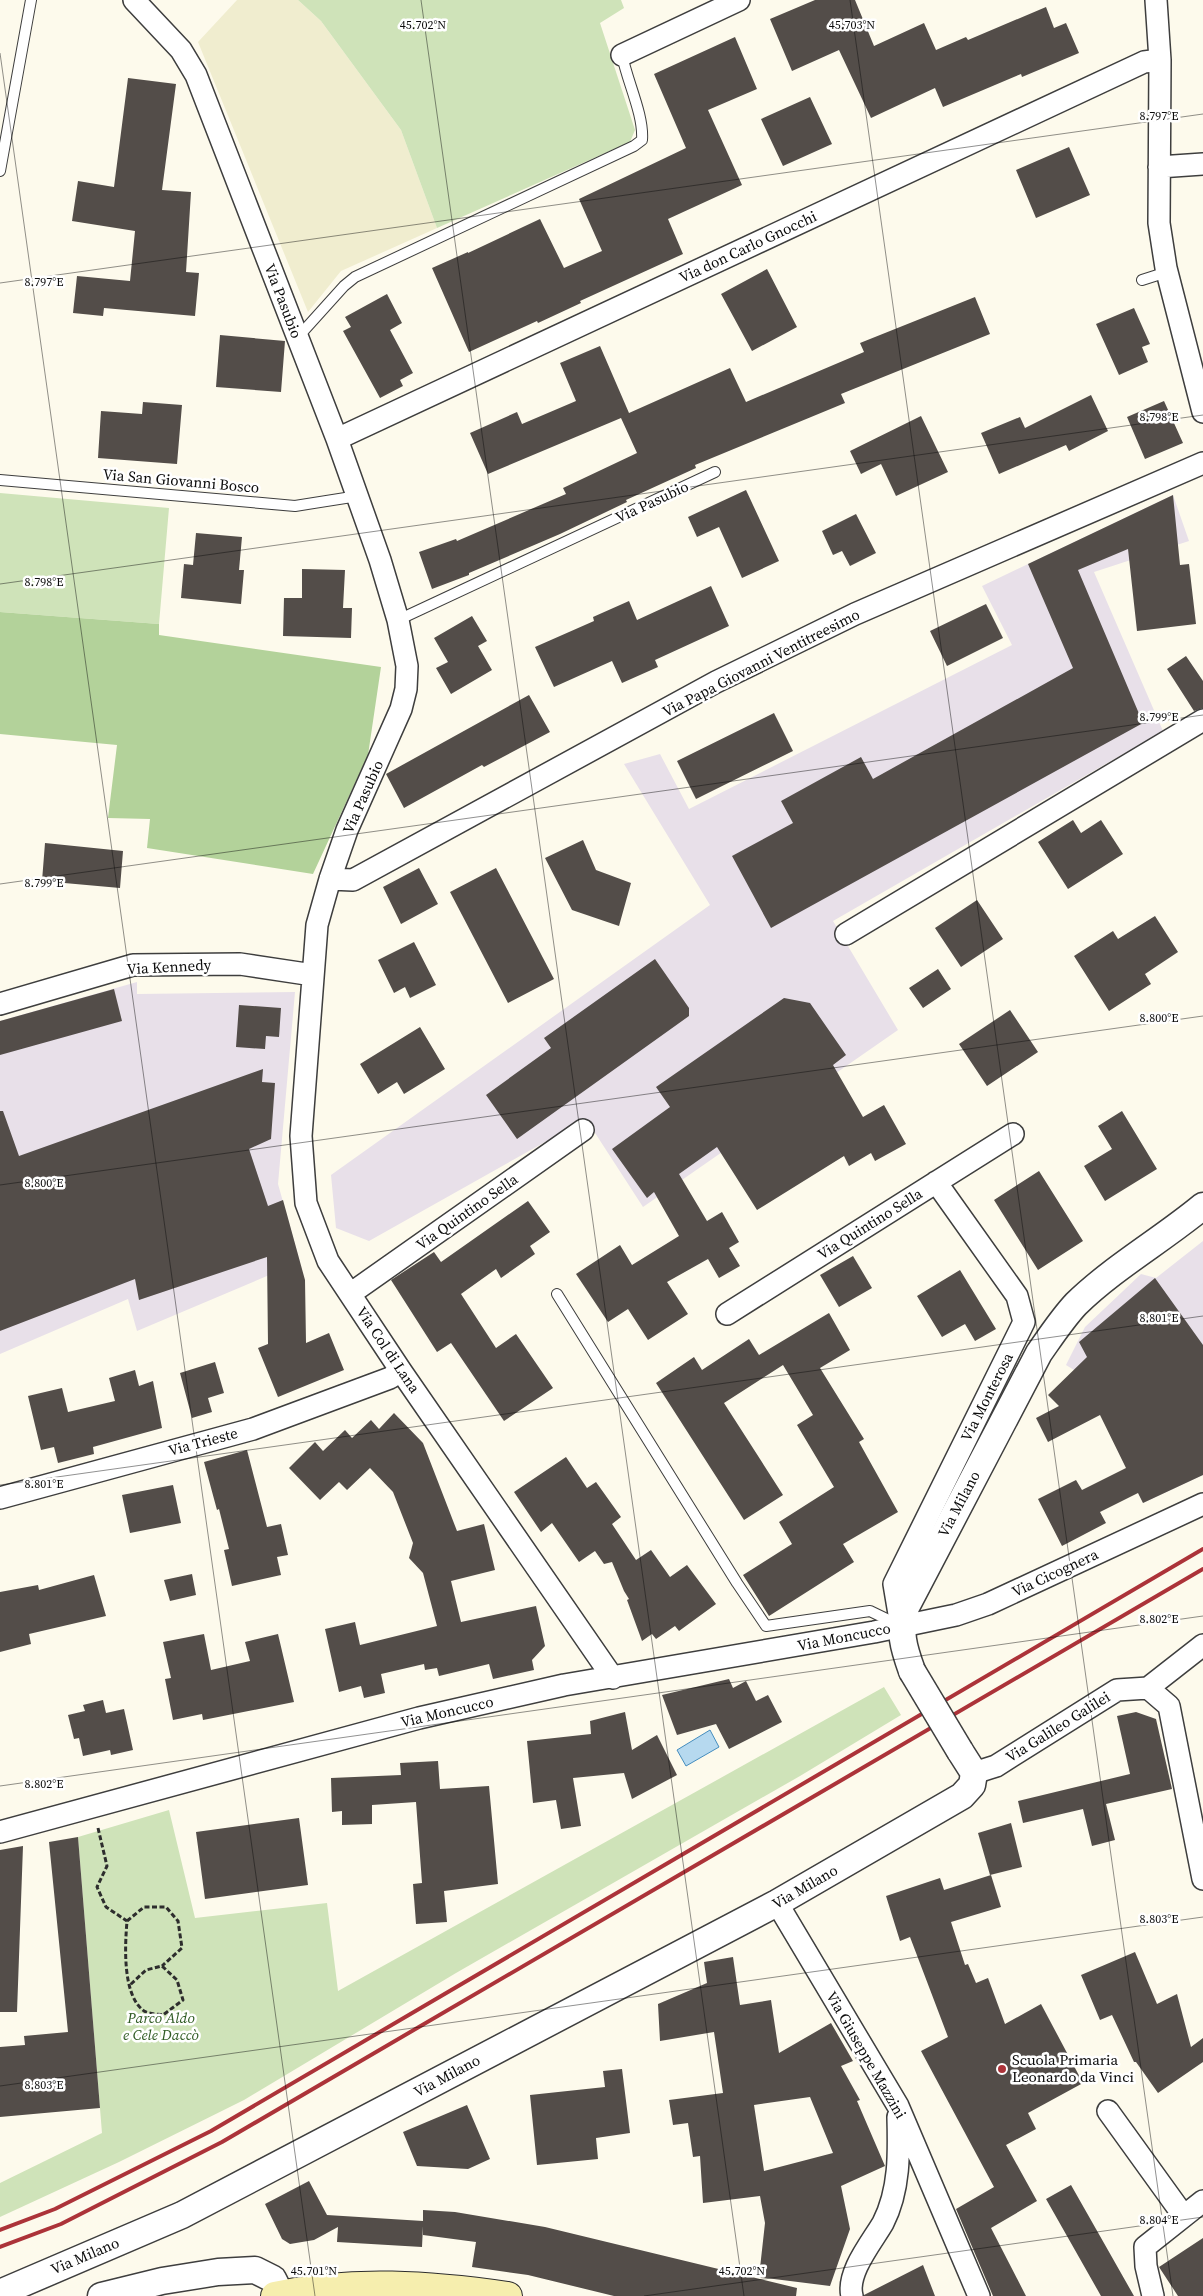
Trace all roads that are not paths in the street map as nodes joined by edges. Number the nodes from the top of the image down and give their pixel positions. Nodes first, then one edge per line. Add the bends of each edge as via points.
1 (31, 0) edge
2 (134, 0) edge
3 (739, 0) edge
4 (1156, 0) edge
5 (622, 56) joint
6 (1160, 60) junction
7 (1203, 164) edge
8 (1159, 167) junction
9 (0, 171) edge
10 (1167, 272) junction
11 (1142, 280) dead end
12 (297, 338) junction
13 (1196, 354) edge
14 (1203, 412) edge
15 (337, 439) junction
16 (1203, 463) edge
17 (716, 472) dead end
18 (0, 480) edge
19 (358, 496) junction
20 (398, 620) junction
21 (1203, 720) edge
22 (330, 879) junction
23 (846, 934) dead end
24 (313, 975) junction
25 (0, 1004) edge
26 (583, 1130) dead end
27 (1013, 1134) dead end
28 (936, 1182) junction
29 (1198, 1214) edge
30 (350, 1294) junction
31 (557, 1294) dead end
32 (727, 1314) dead end
33 (401, 1371) junction
34 (0, 1498) edge
35 (1203, 1504) edge
36 (901, 1626) junction
37 (1203, 1645) edge
38 (614, 1678) junction
39 (1148, 1688) junction
40 (974, 1773) junction
41 (0, 1832) edge
42 (1203, 1879) edge
43 (777, 1904) junction
44 (898, 2106) junction
45 (1108, 2110) dead end
46 (1203, 2200) edge
47 (1182, 2215) junction
48 (450, 2292) edge
49 (0, 2293) edge
50 (278, 2295) edge
51 (101, 2296) edge
52 (508, 2296) edge
53 (852, 2296) edge
54 (979, 2296) edge
55 (1153, 2296) edge

1 - 9 lane
2 - 12 street, Via Pasubio via 181,50 196,75
3 - 5 street
4 - 6 street
5 - 12 lane via 643,129 642,140 355,278
6 - 8 street
6 - 15 street, Via don Carlo Gnocchi via 1135,66
7 - 8 street
8 - 10 street via 1160,223
10 - 11 lane
10 - 13 street
12 - 15 street, Via Pasubio
13 - 14 street
15 - 19 street, Via Pasubio
16 - 22 street, Via Papa Giovanni Ventitreesimo via 855,614 716,682 353,880
17 - 20 lane, Via Pasubio
18 - 19 lane, Via San Giovanni Bosco via 295,506
19 - 20 street, Via Pasubio
20 - 22 street, Via Pasubio via 407,666 402,702 347,830
21 - 23 street
22 - 24 street, Via Pasubio via 317,926
24 - 25 street, Via Kennedy via 240,964 133,965
24 - 30 street, Via Col di Lana via 301,1136 306,1203 328,1261
26 - 30 street, Via Quintino Sella
27 - 28 street, Via Quintino Sella
28 - 32 street, Via Quintino Sella
28 - 36 street, Via Monterosa via 1017,1296 1024,1322 894,1584
29 - 36 street, Via Milano via 1101,1283 1076,1304 1056,1328 913,1591
30 - 33 street, Via Col di Lana
31 - 36 lane via 766,1626 870,1611
33 - 34 street, Via Trieste via 390,1378 253,1429
33 - 38 street, Via Col di Lana
35 - 36 street, Via Cicognera via 988,1604
36 - 38 street, Via Moncucco
36 - 40 street, Via Milano, bridge via 903,1647 912,1671
37 - 39 street
38 - 41 street, Via Moncucco via 564,1685 419,1718
39 - 40 street, Via Galileo Galilei via 1117,1690 996,1766
39 - 42 street via 1169,1706
40 - 43 street, Via Milano via 972,1785 962,1796
43 - 44 street, Via Giuseppe Mazzini
43 - 49 street, Via Milano via 182,2215
44 - 53 street via 899,2154 895,2192 883,2222 856,2269
44 - 54 street, Via Giuseppe Mazzini
45 - 47 street
46 - 47 street
47 - 55 street via 1145,2247
48 - 50 main road via 397,2284
48 - 52 main road
50 - 51 street via 272,2279 254,2270 218,2272

